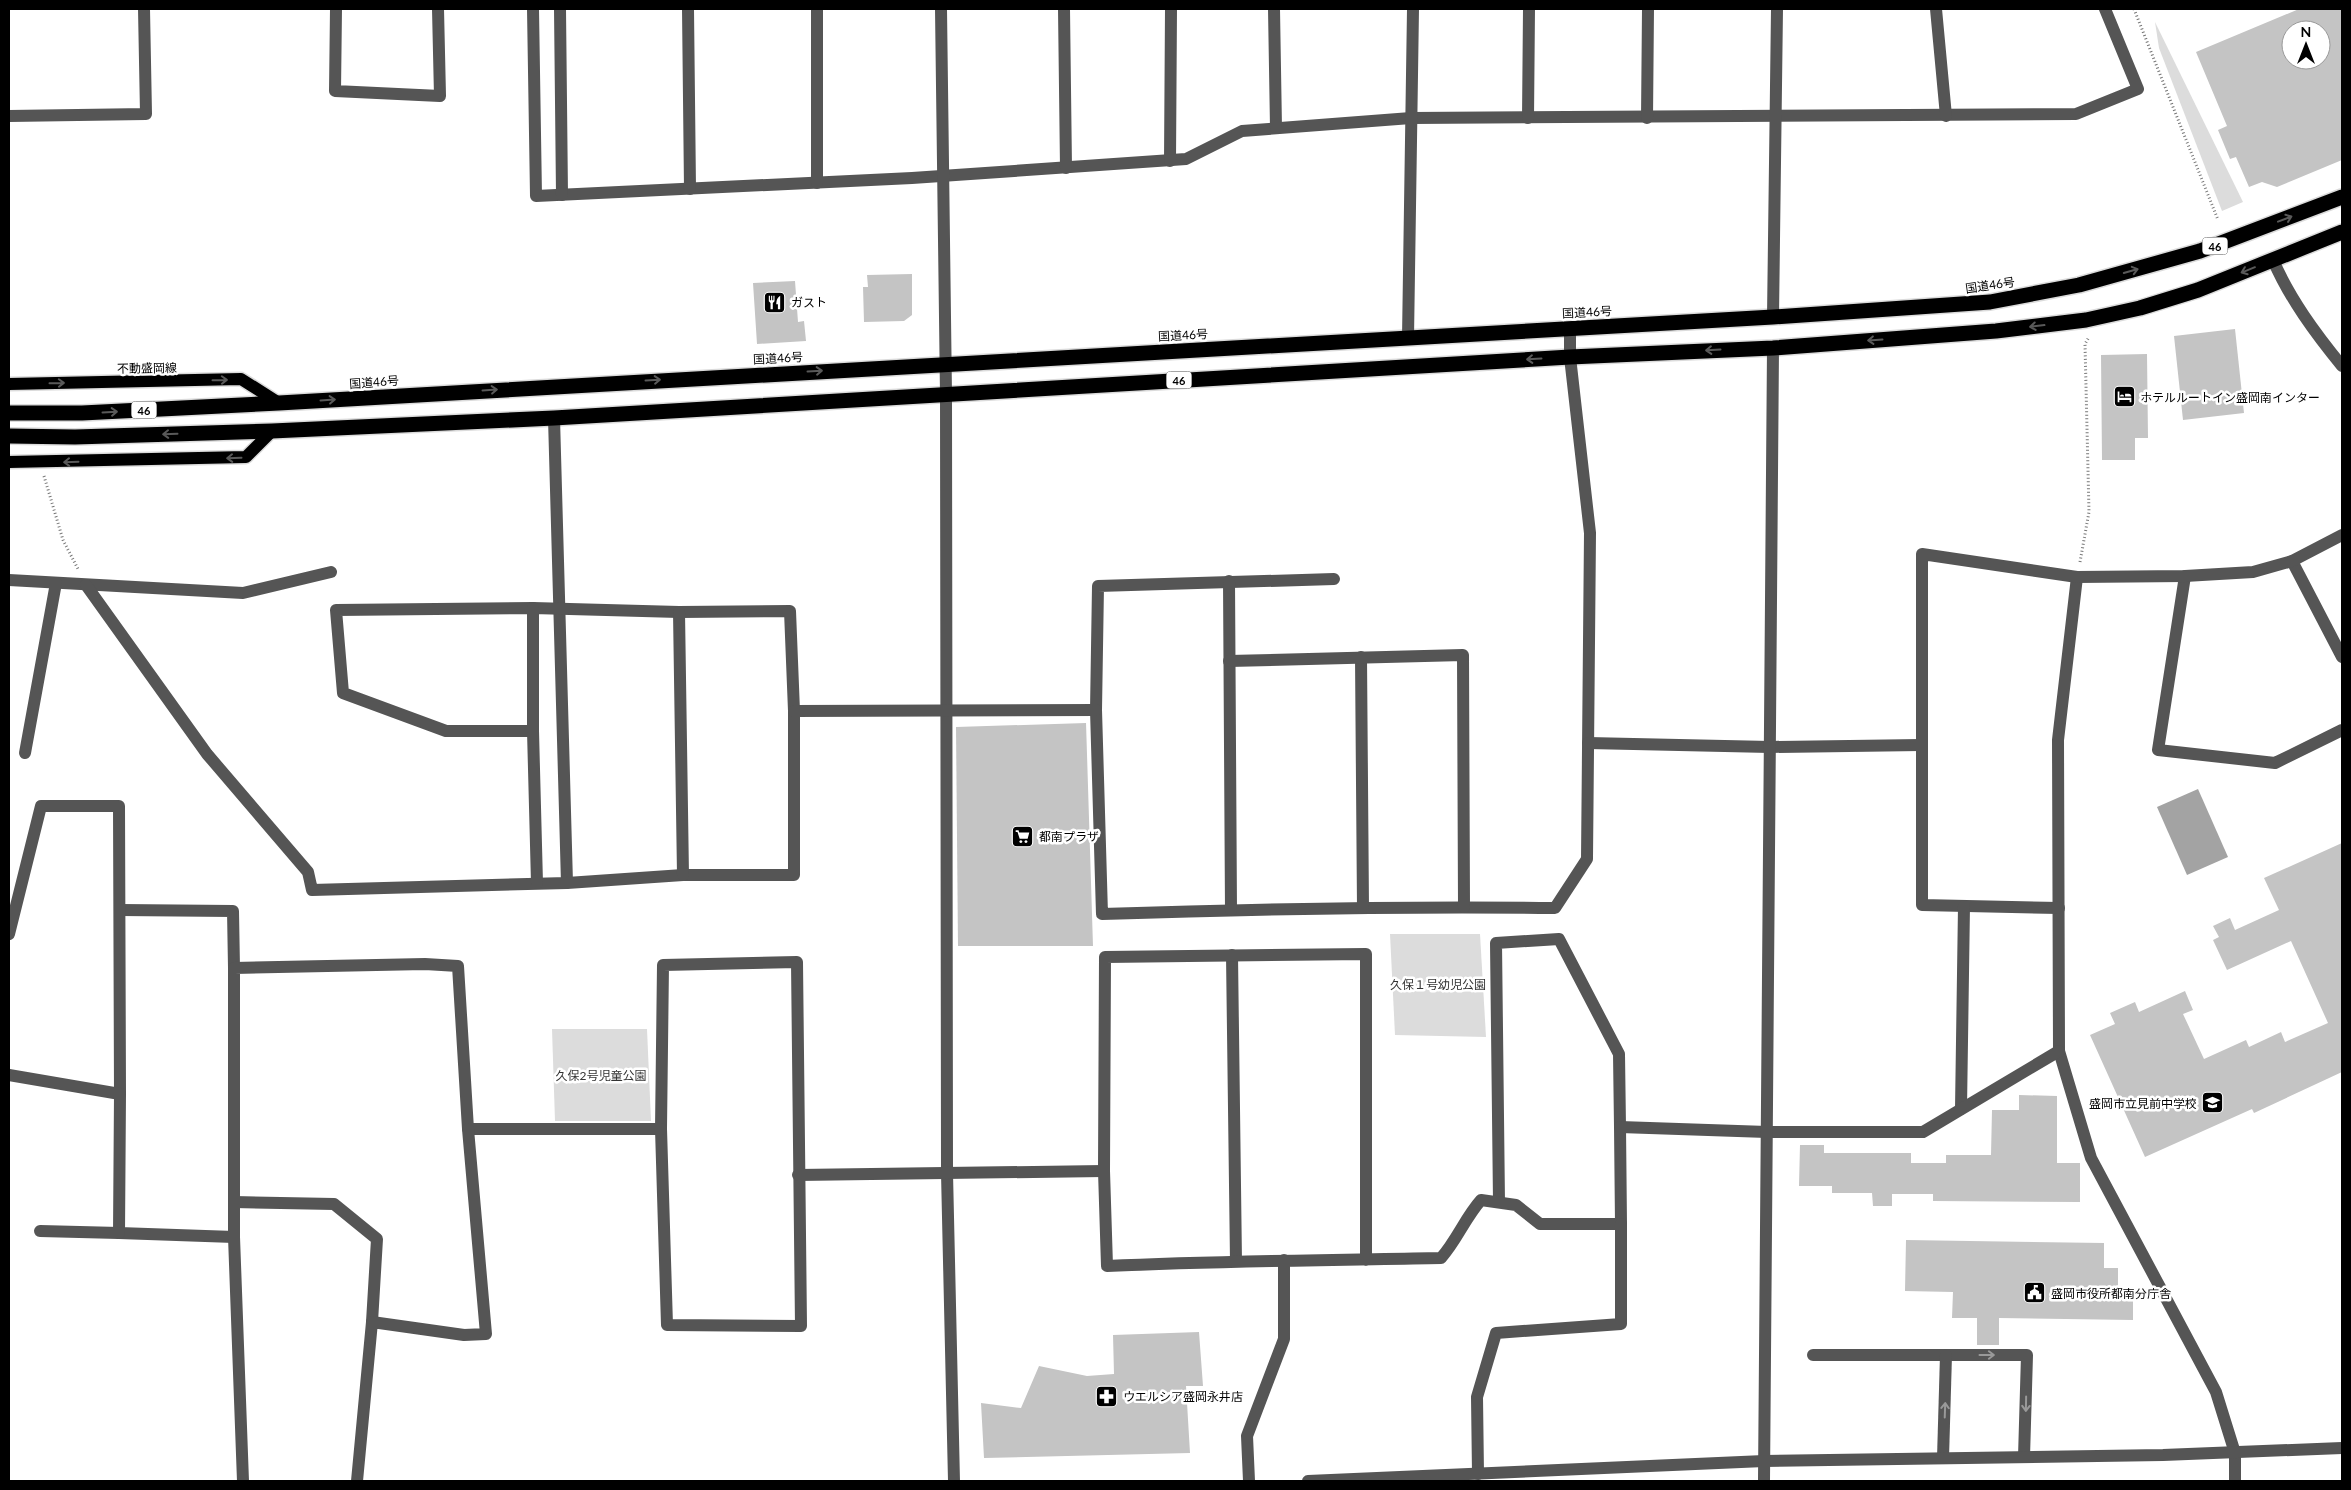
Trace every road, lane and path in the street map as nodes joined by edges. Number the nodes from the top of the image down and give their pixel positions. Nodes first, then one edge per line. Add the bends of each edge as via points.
1 (144, 9) edge
2 (336, 9) edge
3 (438, 9) edge
4 (533, 9) edge
5 (560, 9) edge
6 (688, 9) edge
7 (817, 9) edge
8 (941, 9) edge
9 (1064, 9) edge
10 (1170, 9) edge
11 (1274, 9) edge
12 (1413, 9) edge
13 (1529, 9) edge
14 (1648, 9) edge
15 (1777, 9) edge
16 (1936, 9) edge
17 (2105, 9) edge
18 (2134, 9) edge
19 (9, 116) edge
20 (1946, 116) junction
21 (1776, 117) junction
22 (1411, 118) junction
23 (1528, 118) junction
24 (1647, 118) junction
25 (1276, 128) junction
26 (1170, 161) junction
27 (1066, 168) junction
28 (944, 176) junction
29 (817, 182) junction
30 (690, 189) junction
31 (562, 195) junction
32 (2342, 197) edge
33 (2218, 220) dead end
34 (2342, 232) edge
35 (2272, 260) junction
36 (1773, 317) junction
37 (1570, 328) junction
38 (2090, 336) dead end
39 (1408, 338) junction
40 (1773, 348) junction
41 (1570, 357) junction
42 (946, 364) junction
43 (2342, 366) edge
44 (9, 383) edge
45 (946, 394) junction
46 (280, 403) junction
47 (9, 413) edge
48 (554, 418) junction
49 (272, 431) junction
50 (9, 436) edge
51 (9, 462) edge
52 (43, 463) junction
53 (2342, 535) edge
54 (2292, 561) junction
55 (331, 572) dead end
56 (2185, 576) junction
57 (2077, 577) junction
58 (9, 580) edge
59 (1334, 580) dead end
60 (1229, 582) junction
61 (56, 583) junction
62 (86, 585) junction
63 (533, 608) junction
64 (559, 609) junction
65 (679, 612) junction
66 (1361, 657) junction
67 (2342, 657) edge
68 (1229, 661) junction
69 (1096, 710) junction
70 (794, 711) junction
71 (947, 712) junction
72 (2342, 730) edge
73 (533, 731) junction
74 (1588, 743) junction
75 (1921, 745) junction
76 (1770, 747) junction
77 (25, 753) dead end
78 (683, 875) junction
79 (537, 883) junction
80 (567, 883) junction
81 (1964, 906) junction
82 (1464, 907) junction
83 (1362, 908) junction
84 (2059, 908) junction
85 (120, 910) junction
86 (1230, 910) junction
87 (9, 934) edge
88 (1232, 955) junction
89 (234, 968) junction
90 (2059, 1051) junction
91 (9, 1075) edge
92 (120, 1094) junction
93 (1961, 1109) junction
94 (1620, 1127) junction
95 (468, 1129) junction
96 (662, 1129) junction
97 (1767, 1132) junction
98 (1104, 1171) junction
99 (947, 1173) junction
100 (798, 1175) junction
101 (234, 1202) junction
102 (1499, 1202) junction
103 (1621, 1224) junction
104 (40, 1231) dead end
105 (119, 1233) junction
106 (234, 1237) junction
107 (1284, 1260) junction
108 (1366, 1260) junction
109 (1236, 1261) junction
110 (372, 1322) junction
111 (1813, 1355) dead end
112 (1946, 1355) junction
113 (2342, 1448) edge
114 (2235, 1453) junction
115 (2024, 1457) junction
116 (1943, 1458) junction
117 (1764, 1461) junction
118 (1478, 1474) junction
119 (1363, 1480) edge
120 (243, 1481) edge
121 (357, 1481) edge
122 (954, 1481) edge
123 (1249, 1481) edge
124 (1308, 1481) edge
125 (1764, 1481) edge
126 (2234, 1481) edge

1 - 19 street via 146,114
2 - 3 street via 335,91 440,96
4 - 31 street via 536,196
5 - 31 street
6 - 30 street
7 - 29 street
8 - 28 street
9 - 27 street
10 - 26 street
11 - 25 street
12 - 22 street
13 - 23 street
14 - 24 street
15 - 21 street
16 - 20 street
17 - 20 street via 2138,89 2076,114
18 - 33 path
20 - 21 street
21 - 24 street
21 - 36 street
22 - 23 street
22 - 25 street
22 - 39 street
23 - 24 street
25 - 26 street via 1242,131 1186,159
26 - 27 street
27 - 28 street
28 - 29 street
28 - 42 street
29 - 30 street
30 - 31 street
36 -> 32 highway, 国道46号 / 46 via 1990,302 2079,285 2200,252
34 - 35 highway, 46
35 -> 40 highway, 46 via 2198,290 2086,320 1996,331
35 - 43 street via 2285,288
36 - 37 highway, 国道46号 / 46
37 - 39 highway, 国道46号 / 46
37 - 41 street
38 - 57 path via 2085,344 2089,512
39 - 42 highway, 国道46号 / 46
40 -> 41 highway, 46
40 - 76 street
41 -> 45 highway, 46
41 - 74 street via 1590,533
42 - 45 street
46 -> 42 highway, 国道46号 / 46
44 -> 46 main road, 不動盛岡線 via 241,379
45 - 48 highway, 46
45 - 71 street
47 -> 46 highway, 国道46号 / 46 via 82,413
48 - 49 highway, 46
48 - 64 street
49 -> 50 highway, 46
49 -> 52 main road via 246,457
51 - 52 main road
52 - 62 path via 44,479 63,540
53 - 54 street
54 - 56 street via 2253,572
54 - 67 street
55 - 62 street via 243,593
56 - 57 street
56 - 72 street via 2158,750 2275,763
57 - 75 street via 1922,554
57 - 84 street via 2058,740
58 - 61 street
59 - 60 street
60 - 68 street
60 - 69 street via 1098,586
61 - 62 street
61 - 77 street
62 - 79 street via 207,754 308,872 312,890
63 - 64 street
63 - 73 street
63 - 73 street via 336,610 342,693 446,731
64 - 65 street
64 - 80 street
65 - 70 street via 790,611
65 - 78 street
66 - 68 street
66 - 82 street via 1463,655
66 - 83 street
68 - 86 street
69 - 71 street
69 - 86 street via 1102,914
70 - 71 street
70 - 78 street via 794,875
71 - 99 street
73 - 79 street
74 - 76 street
74 - 82 street via 1587,859 1555,908
75 - 76 street
75 - 81 street via 1922,906
76 - 97 street
78 - 80 street
79 - 80 street
81 - 84 street
81 - 93 street
82 - 83 street
83 - 86 street
84 - 90 street
85 - 87 street via 119,806 41,806
85 - 89 street via 233,911
85 - 92 street
88 - 98 street via 1105,956
88 - 108 street via 1366,954
88 - 109 street
89 - 95 street via 458,966
89 - 101 street
90 - 93 street
90 - 114 street via 2091,1158 2216,1392
91 - 92 street
92 - 105 street
93 - 97 street via 1923,1132
94 - 97 street
94 - 102 street via 1619,1054 1559,939 1496,943
94 - 103 street
95 - 96 street
95 - 110 street via 486,1334 464,1335
96 - 100 street via 667,1325 801,1326
96 - 100 street via 664,966 796,962
97 - 117 street
98 - 99 street
98 - 109 street via 1107,1266
99 - 100 street
99 - 122 street
101 - 106 street
101 - 110 street via 334,1204 377,1239
102 - 103 street via 1516,1205 1540,1224
102 - 108 street via 1481,1200 1441,1258
103 - 118 street via 1621,1324 1496,1333 1477,1397
104 - 105 street
105 - 106 street
106 - 120 street
107 - 108 street
107 - 109 street
107 - 123 street via 1284,1339 1247,1436
110 - 121 street
111 - 112 street
112 -> 115 street via 2027,1355
116 -> 112 street
113 - 114 street
114 - 115 street
114 - 126 street
115 - 116 street
116 - 117 street
117 - 118 street
117 - 125 street
118 - 119 street
119 - 124 street

